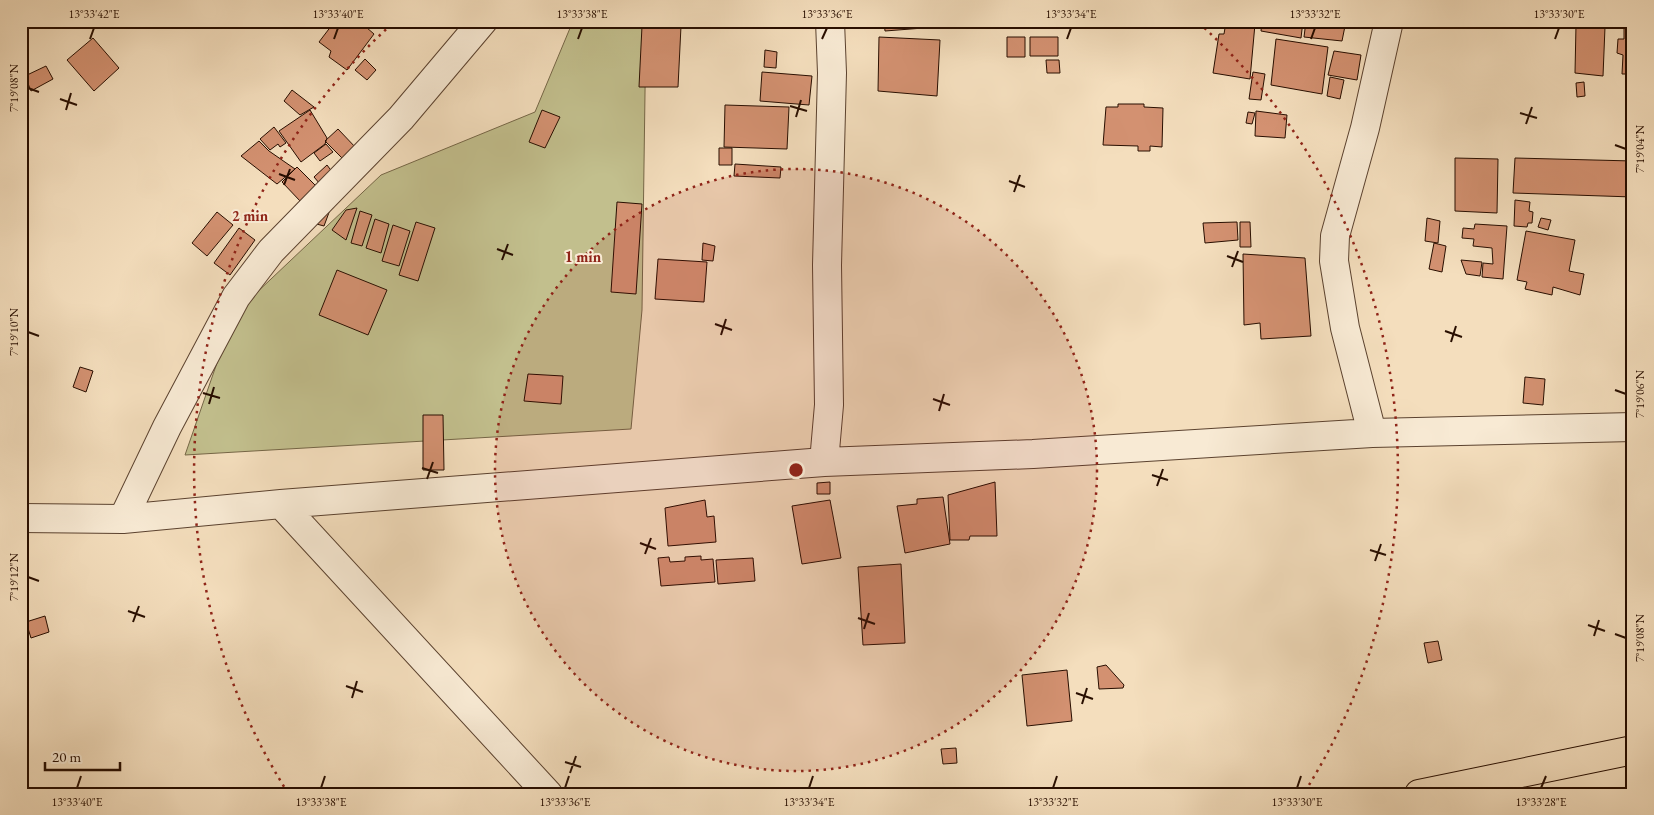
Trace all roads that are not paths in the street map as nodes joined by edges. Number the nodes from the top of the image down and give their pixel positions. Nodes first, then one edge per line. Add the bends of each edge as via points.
1 (483, 21) edge
2 (830, 21) edge
3 (1389, 21) edge
4 (1633, 427) edge
5 (1372, 433) junction
6 (824, 462) junction
7 (281, 504) junction
8 (21, 518) edge
9 (123, 519) junction
10 (1633, 750) edge
11 (548, 794) edge
12 (1418, 794) edge

1 - 9 street via 401,118 271,251 236,297
2 - 6 street via 829,405
3 - 5 street via 1365,128 1335,236 1334,261 1345,328
4 - 5 street
5 - 6 street via 1033,454
6 - 7 street
7 - 9 street
7 - 11 street
8 - 9 street
10 - 12 highway

